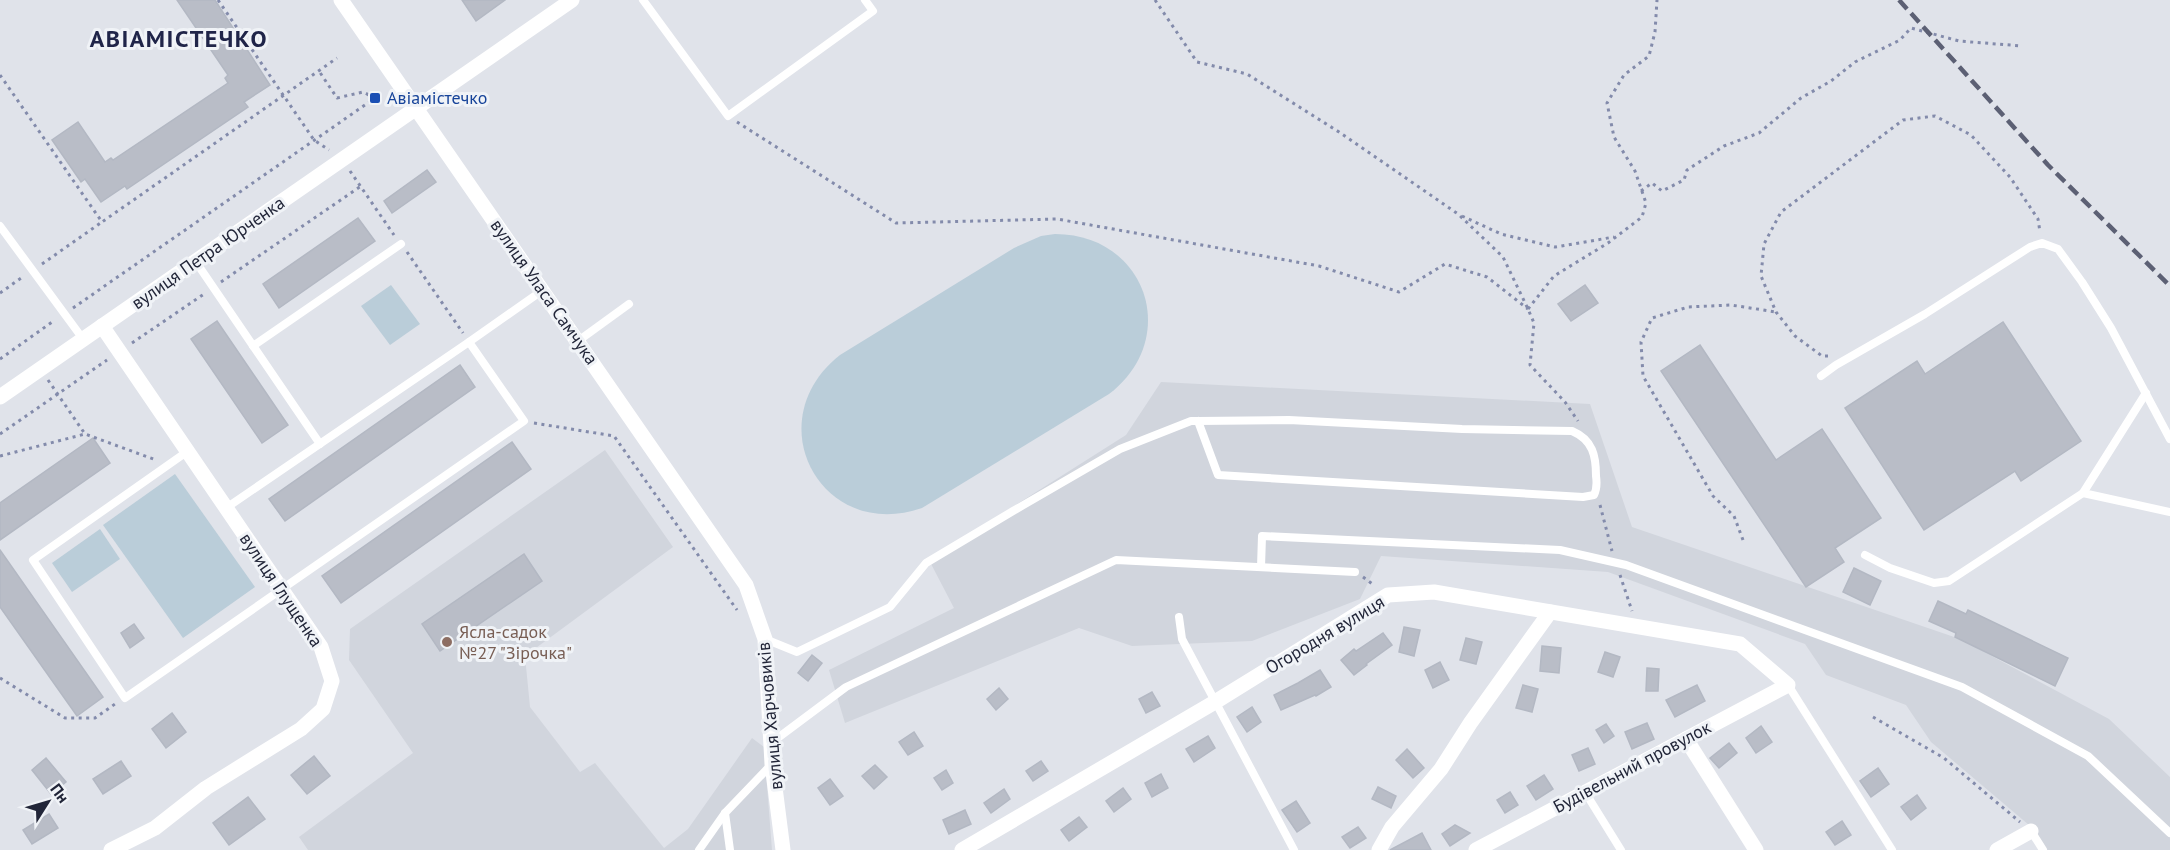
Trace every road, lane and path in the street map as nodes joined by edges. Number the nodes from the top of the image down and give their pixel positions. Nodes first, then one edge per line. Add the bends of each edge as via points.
1 (218, 0) edge
2 (341, 0) edge
3 (572, 0) edge
4 (643, 0) edge
5 (865, 0) edge
6 (1155, 0) edge
7 (1657, 0) edge
8 (2022, 46) dead end
9 (337, 58) dead end
10 (319, 71) junction
11 (0, 75) edge
12 (284, 96) junction
13 (417, 109) junction
14 (728, 116) junction
15 (314, 140) junction
16 (361, 186) dead end
17 (1641, 190) junction
18 (1458, 214) junction
19 (102, 222) junction
20 (0, 226) edge
21 (1616, 237) junction
22 (2042, 243) junction
23 (401, 244) dead end
24 (196, 262) junction
25 (32, 271) junction
26 (213, 287) junction
27 (543, 290) junction
28 (0, 293) edge
29 (629, 304) dead end
30 (1528, 309) junction
31 (1776, 312) junction
32 (64, 314) junction
33 (102, 326) junction
34 (83, 339) junction
35 (578, 341) junction
36 (469, 342) junction
37 (253, 346) junction
38 (120, 352) junction
39 (1853, 356) junction
40 (0, 359) edge
41 (40, 369) junction
42 (1821, 376) dead end
43 (2146, 393) junction
44 (58, 394) junction
45 (0, 397) edge
46 (524, 421) junction
47 (1198, 421) junction
48 (1584, 430) dead end
49 (0, 434) edge
50 (86, 434) junction
51 (2170, 439) edge
52 (320, 444) junction
53 (188, 452) junction
54 (0, 456) edge
55 (169, 465) junction
56 (2083, 493) junction
57 (226, 508) junction
58 (2170, 512) edge
59 (1743, 540) dead end
60 (1865, 555) dead end
61 (1261, 567) junction
62 (1355, 572) joint
63 (746, 585) joint
64 (282, 591) junction
65 (1388, 595) junction
66 (1550, 612) junction
67 (744, 617) dead end
68 (1179, 617) dead end
69 (765, 639) junction
70 (0, 678) edge
71 (1788, 685) junction
72 (124, 698) junction
73 (1215, 702) junction
74 (1873, 717) dead end
75 (1686, 739) junction
76 (771, 743) junction
77 (772, 764) junction
78 (1585, 792) junction
79 (725, 813) junction
80 (2031, 831) junction
81 (2170, 833) edge
82 (1486, 848) edge
83 (111, 850) edge
84 (699, 850) edge
85 (730, 850) edge
86 (783, 850) edge
87 (962, 850) edge
88 (1294, 850) edge
89 (1379, 850) edge
90 (1621, 850) edge
91 (1756, 850) edge
92 (1892, 850) edge
93 (1998, 850) edge
94 (2043, 850) edge

1 - 12 path
2 - 13 street, вулиця Уласа Самчука
3 - 13 street, вулиця Петра Юрченка
4 - 14 lane
5 - 14 lane via 873,11
6 - 18 path via 1197,62 1247,74
7 - 17 path via 1649,56 1624,75 1607,103 1614,137 1635,171
8 - 17 path via 1959,41 1911,27 1900,40 1855,62 1801,98 1759,133 1724,146 1688,170 1684,180 1662,191 1652,183
9 - 10 path
10 - 12 path
10 - 15 path via 337,98 363,92 375,98
11 - 19 path
12 - 15 path
12 - 19 path
13 - 24 street, вулиця Петра Юрченка
13 - 27 street, вулиця Уласа Самчука
14 - 30 path via 896,224 1058,219 1319,266 1399,292 1445,264 1487,277
15 - 32 path
16 - 26 path
17 - 21 path via 1646,203 1642,217
18 - 21 path via 1500,234 1555,247
18 - 30 path via 1503,257
19 - 25 path
20 - 25 lane
21 - 30 path via 1554,276
22 - 31 path via 2038,219 2010,177 1971,135 1935,116 1903,120 1781,212 1764,244 1761,276
22 - 39 lane
22 - 43 lane via 2058,249 2082,282
23 - 37 lane
24 - 26 lane
24 - 33 street, вулиця Петра Юрченка
25 - 28 path
25 - 32 lane
26 - 37 lane
26 - 38 path
27 - 35 street, вулиця Уласа Самчука
27 - 36 lane
29 - 35 lane
30 - 48 path via 1534,322 1530,365 1565,402
31 - 39 path via 1795,336 1822,356
31 - 59 path via 1731,305 1688,307 1652,318 1641,342 1643,376 1713,496 1734,516
32 - 34 lane
32 - 40 path
33 - 34 street, вулиця Петра Юрченка
33 - 38 street, вулиця Глущенка
34 - 41 street, вулиця Петра Юрченка
35 - 63 street, вулиця Уласа Самчука
36 - 46 lane
36 - 52 lane
37 - 52 lane
38 - 44 path
38 - 53 street, вулиця Глущенка
39 - 42 lane
41 - 44 path
41 - 45 street, вулиця Петра Юрченка
43 - 51 lane
43 - 56 lane
44 - 49 path
44 - 50 path
46 - 64 lane
46 - 67 path via 614,436
47 - 47 lane via 1218,475 1583,497 1596,492 1593,449 1572,431 1289,420
47 - 69 lane via 1120,449 926,563 890,607 797,652
50 - 54 path
50 - 55 path
52 - 57 lane
53 - 55 lane
53 - 57 street, вулиця Глущенка
55 - 72 lane via 33,561
56 - 58 lane
56 - 60 lane via 1949,581 1934,583
57 - 64 street, вулиця Глущенка
61 - 62 lane
61 - 76 lane via 1116,560 846,687
61 - 81 lane via 1262,536 1560,550 1626,565 1962,687 2088,756
62 - 65 path
63 - 69 street, вулиця Харчовиків
64 - 72 lane
64 - 83 street, вулиця Глущенка via 321,647 332,681 323,709 301,729 206,788 155,828
65 - 66 street, Огородня вулиця via 1434,592
65 - 73 street, Огородня вулиця
66 - 71 street, Огородня вулиця via 1740,644
66 - 89 street via 1441,769 1392,827
68 - 73 lane via 1182,639
69 - 76 street, вулиця Харчовиків
70 - 72 path via 65,718 95,718
71 - 75 street, Будівельний провулок
71 - 92 lane
73 - 87 street, Огородня вулиця
73 - 88 lane
74 - 80 path via 1944,758
75 - 78 street, Будівельний провулок
75 - 91 street
76 - 77 street, вулиця Харчовиків
77 - 79 lane
77 - 86 street, вулиця Харчовиків
78 - 82 street, Будівельний провулок
78 - 90 lane
79 - 84 lane
79 - 85 lane
80 - 93 street
80 - 94 lane

